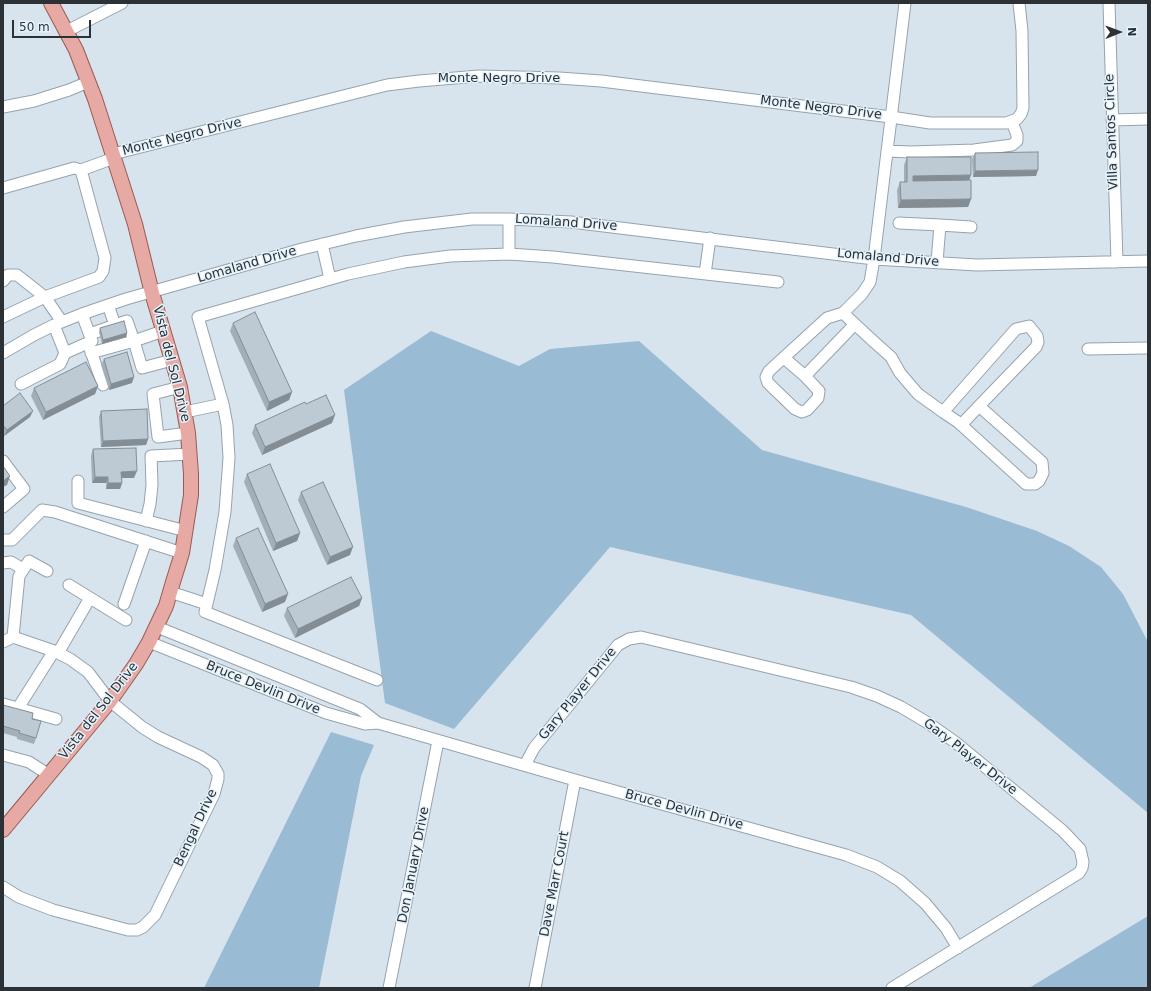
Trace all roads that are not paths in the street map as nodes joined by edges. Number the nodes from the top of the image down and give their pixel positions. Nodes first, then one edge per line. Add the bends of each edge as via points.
1 (51, 3) edge
2 (122, 3) edge
3 (905, 3) edge
4 (1019, 3) edge
5 (1109, 3) edge
6 (67, 31) junction
7 (88, 82) junction
8 (3, 107) edge
9 (891, 117) junction
10 (1148, 119) edge
11 (1112, 120) junction
12 (1012, 122) junction
13 (887, 151) junction
14 (114, 156) junction
15 (81, 170) junction
16 (3, 188) edge
17 (509, 219) junction
18 (899, 223) dead end
19 (940, 225) junction
20 (971, 227) dead end
21 (710, 238) junction
22 (322, 244) junction
23 (509, 254) junction
24 (874, 259) junction
25 (1148, 261) edge
26 (937, 262) junction
27 (1117, 262) junction
28 (705, 274) junction
29 (330, 279) junction
30 (3, 281) edge
31 (778, 282) dead end
32 (152, 293) junction
33 (45, 297) junction
34 (108, 305) junction
35 (843, 313) junction
36 (82, 314) junction
37 (3, 317) edge
38 (58, 324) junction
39 (855, 324) junction
40 (113, 326) junction
41 (163, 331) junction
42 (134, 341) junction
43 (89, 343) junction
44 (1148, 348) edge
45 (1088, 349) dead end
46 (3, 352) edge
47 (65, 353) junction
48 (784, 358) junction
49 (172, 360) junction
50 (805, 376) junction
51 (22, 384) dead end
52 (103, 385) dead end
53 (180, 387) junction
54 (223, 404) junction
55 (979, 406) junction
56 (185, 412) junction
57 (943, 412) junction
58 (961, 425) junction
59 (188, 434) junction
60 (190, 454) junction
61 (3, 461) edge
62 (78, 481) dead end
63 (83, 504) junction
64 (3, 507) edge
65 (78, 519) junction
66 (146, 521) junction
67 (186, 531) junction
68 (3, 540) edge
69 (146, 541) junction
70 (182, 553) junction
71 (3, 563) edge
72 (23, 570) junction
73 (47, 571) dead end
74 (69, 585) dead end
75 (170, 592) junction
76 (90, 598) junction
77 (124, 604) dead end
78 (206, 604) junction
79 (126, 620) dead end
80 (157, 627) junction
81 (8, 640) edge
82 (149, 642) junction
83 (56, 652) junction
84 (377, 680) dead end
85 (110, 701) junction
86 (3, 704) edge
87 (18, 708) junction
88 (56, 719) dead end
89 (378, 723) junction
90 (438, 741) junction
91 (4, 757) edge
92 (525, 765) junction
93 (49, 775) junction
94 (575, 780) junction
95 (3, 830) edge
96 (3, 887) edge
97 (958, 948) junction
98 (389, 988) edge
99 (535, 988) edge
100 (892, 988) edge

1 - 6 main road, Vista del Sol Drive
2 - 6 street
3 - 9 street
4 - 12 street via 1023,108 1021,114
5 - 11 street, Villa Santos Circle
6 - 7 main road, Vista del Sol Drive
7 - 8 street via 34,101
7 - 14 main road, Vista del Sol Drive
9 - 12 street, Monte Negro Drive via 930,123
9 - 13 street
9 - 14 street, Monte Negro Drive via 601,81 479,76 387,85
10 - 11 street
11 - 27 street, Villa Santos Circle
12 - 13 street via 1017,135 1017,141 1012,145 974,150
13 - 24 street
14 - 15 street, Monte Negro Drive
14 - 32 main road, Vista del Sol Drive via 137,231
15 - 16 street, Monte Negro Drive via 74,168
15 - 33 street via 104,258 103,271 99,277
17 - 21 street, Lomaland Drive via 571,222
17 - 22 street, Lomaland Drive via 472,219 404,227
17 - 23 street
18 - 19 street
19 - 20 street
19 - 26 street
21 - 24 street, Lomaland Drive
21 - 28 street
22 - 29 street
22 - 32 street, Lomaland Drive
23 - 28 street
23 - 29 street via 450,256 404,262
24 - 26 street, Lomaland Drive
24 - 35 street via 870,282
25 - 27 street, Lomaland Drive
26 - 27 street, Lomaland Drive
28 - 31 street
29 - 54 street via 198,317
30 - 33 street via 8,275 17,274
32 - 34 street, Lomaland Drive
32 - 41 main road, Vista del Sol Drive
33 - 37 street
33 - 38 street
34 - 36 street, Lomaland Drive
34 - 40 street
35 - 39 street
35 - 48 street via 827,318
36 - 38 street, Lomaland Drive
36 - 43 street
38 - 46 street, Lomaland Drive
38 - 47 street
39 - 50 street
39 - 57 street via 892,357 900,373 918,394
40 - 42 street via 127,321
40 - 43 street
41 - 42 street
41 - 49 main road, Vista del Sol Drive
42 - 43 street
42 - 49 street via 142,368
43 - 47 street
43 - 52 street
44 - 45 street
47 - 51 street via 60,364
48 - 50 street
48 - 50 street via 769,371 766,377 768,384 795,409 802,412 818,398 819,391
49 - 53 main road, Vista del Sol Drive
53 - 56 main road, Vista del Sol Drive
53 - 59 street via 153,394 158,437
54 - 56 street
54 - 78 street via 229,458 225,512
55 - 57 street via 1036,347 1037,336 1029,326 1016,329
55 - 58 street
55 - 58 street via 1042,462 1044,473 1039,481 1035,484 1026,484
56 - 59 main road, Vista del Sol Drive
57 - 58 street
59 - 60 main road, Vista del Sol Drive
60 - 66 street via 151,456 152,485
60 - 67 main road, Vista del Sol Drive via 191,495
61 - 64 street via 24,489
62 - 63 street via 78,503
63 - 65 street
63 - 66 street
65 - 68 street via 42,510 12,540
65 - 69 street
66 - 67 street
67 - 70 main road, Vista del Sol Drive
69 - 70 street
69 - 77 street
70 - 75 main road, Vista del Sol Drive
71 - 72 street via 11,562
72 - 73 street via 29,560
72 - 81 street via 19,576
74 - 76 street
75 - 78 street
75 - 80 main road, Vista del Sol Drive
76 - 79 street
76 - 83 street
78 - 84 street via 205,612
80 - 82 main road, Vista del Sol Drive
80 - 89 street, Bruce Devlin Drive via 360,709
81 - 83 street, Bengal Drive
82 - 85 main road, Vista del Sol Drive
82 - 89 street, Bruce Devlin Drive via 326,714 365,724
83 - 85 street, Bengal Drive via 88,672
83 - 87 street
85 - 93 main road, Vista del Sol Drive
85 - 96 street, Bengal Drive via 142,727 213,765 218,774 214,794 156,915 143,928 128,930 53,910 19,897
86 - 87 street
87 - 88 street
89 - 90 street, Bruce Devlin Drive
90 - 92 street, Bruce Devlin Drive
90 - 98 street, Don January Drive
91 - 93 street via 29,762
92 - 94 street, Bruce Devlin Drive
92 - 97 street, Gary Player Drive via 534,748 618,645 629,639 641,637 851,687 877,696 901,707 955,742 1063,831 1080,849 1083,858 1079,873
93 - 95 main road, Vista del Sol Drive
94 - 97 street, Bruce Devlin Drive via 846,855 877,867 900,881 925,903 946,928
94 - 99 street, Dave Marr Court
97 - 100 street, Gary Player Drive

